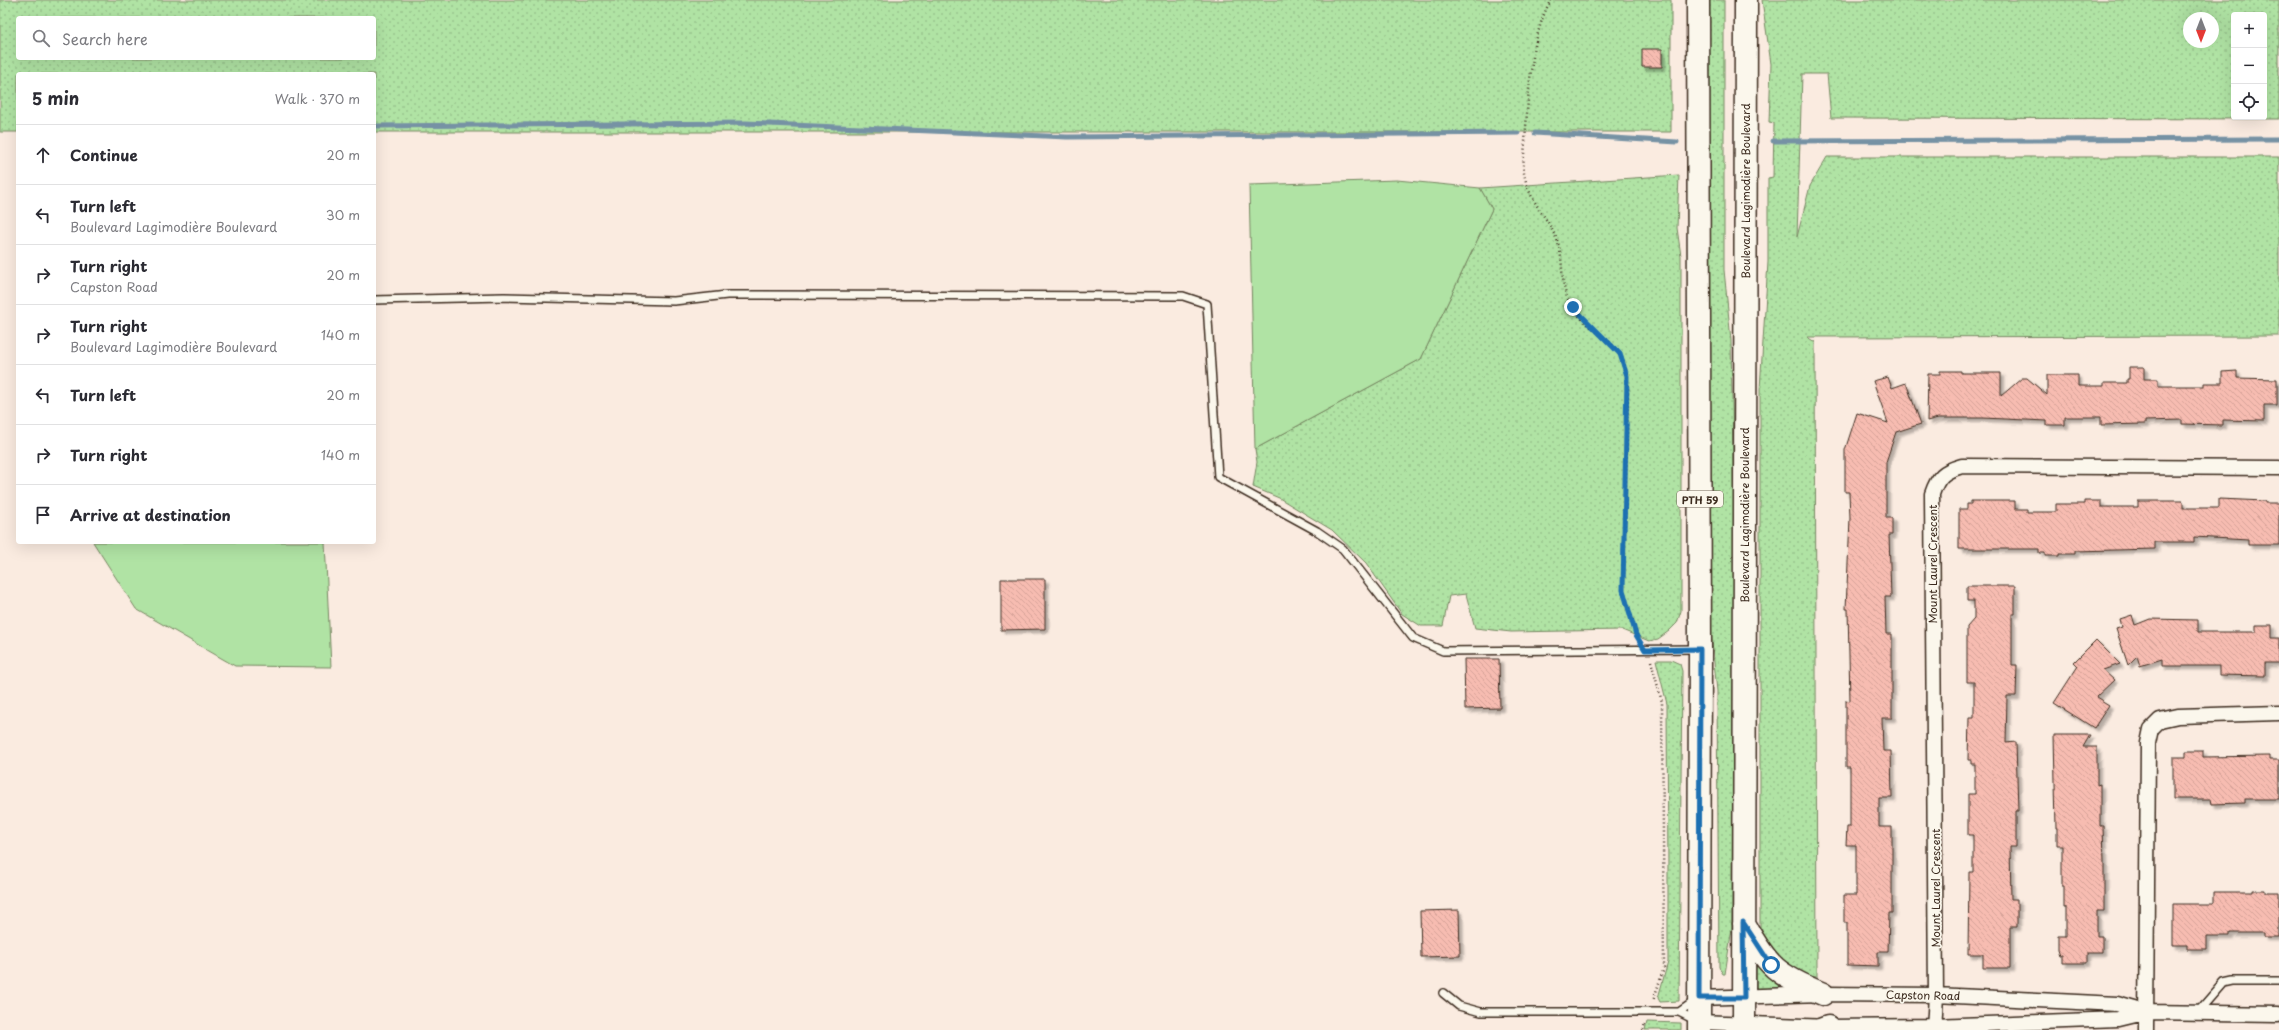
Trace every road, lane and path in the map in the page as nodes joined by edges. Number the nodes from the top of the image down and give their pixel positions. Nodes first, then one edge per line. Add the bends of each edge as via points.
1 (1551, 0) edge
2 (1698, 0) edge
3 (1746, 0) edge
4 (376, 300) edge
5 (2279, 468) edge
6 (1700, 649) junction
7 (1645, 650) junction
8 (2279, 713) edge
9 (1743, 922) junction
10 (2279, 981) edge
11 (1443, 993) dead end
12 (1823, 994) junction
13 (1936, 995) junction
14 (1699, 998) junction
15 (1744, 998) junction
16 (1649, 1012) junction
17 (1679, 1012) junction
18 (2146, 1012) junction
19 (2197, 1013) junction
20 (2279, 1014) edge
21 (1699, 1026) edge
22 (1744, 1027) edge
23 (1824, 1028) edge
24 (1934, 1028) edge
25 (1642, 1030) edge
26 (2146, 1030) edge

1 - 7 path via 1535,39 1524,154 1525,183 1557,239 1567,297 1581,318 1609,341 1625,364 1628,388 1623,590 1636,635
2 - 6 main road, PTH 59
3 - 9 main road, Boulevard Lagimodière Boulevard
4 - 7 lane via 504,297 674,301 727,295 1183,296 1207,304 1218,477 1317,531 1342,549 1413,638 1443,650
5 - 13 street, Mount Laurel Crescent via 1962,466 1946,471 1936,482 1932,494
6 - 7 lane
6 - 14 main road, PTH 59
7 - 16 path via 1651,660 1662,702 1664,968
8 - 18 street via 2178,716 2160,720 2151,729 2148,743
9 - 12 main road via 1771,965 1790,980
9 - 15 main road, Boulevard Lagimodière Boulevard
10 - 19 lane via 2232,981 2223,984
11 - 16 lane via 1460,1006 1481,1012
12 - 13 street, Capston Road
12 - 15 street, Capston Road
13 - 18 street, Capston Road via 2117,1004
13 - 24 street, Mount Laurel Crescent
14 - 15 street, Capston Road
14 - 17 lane
14 - 21 main road, PTH 59
15 - 22 main road, Boulevard Lagimodière Boulevard
16 - 17 lane
16 - 25 path
17 - 21 lane
18 - 19 street, Capston Road
18 - 24 street, Capston Road via 2118,1019
18 - 26 street
19 - 20 street, Capston Road
21 - 22 street, Capston Road
22 - 23 street, Capston Road
23 - 24 street, Capston Road

